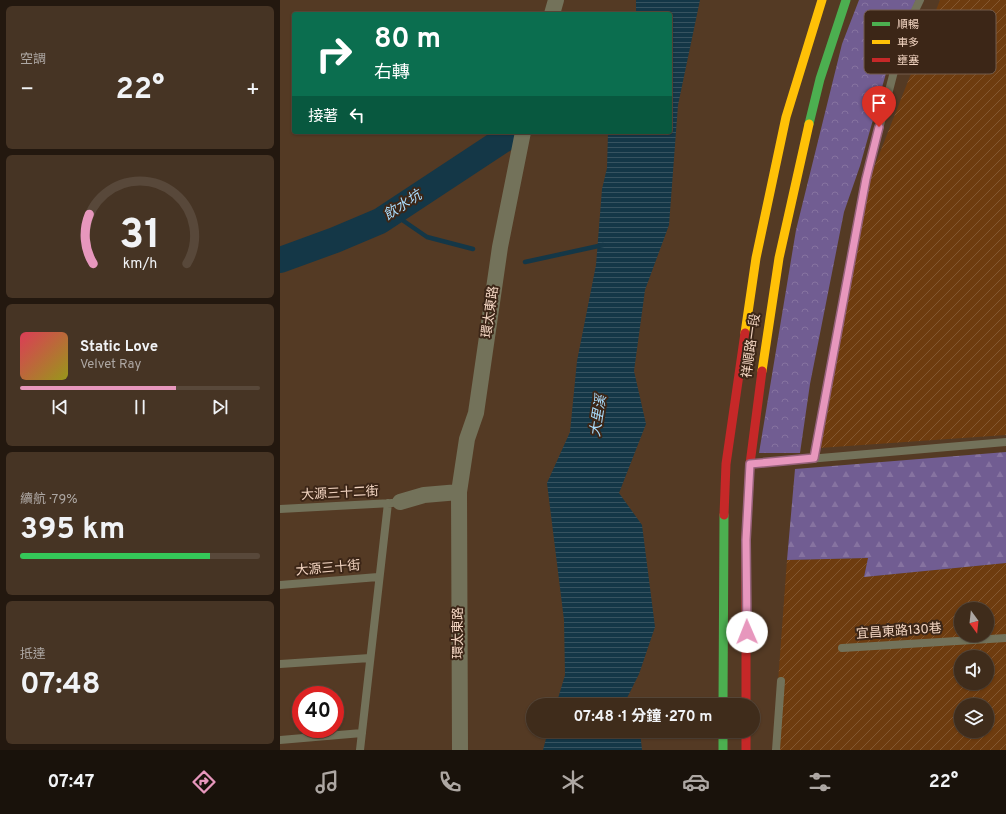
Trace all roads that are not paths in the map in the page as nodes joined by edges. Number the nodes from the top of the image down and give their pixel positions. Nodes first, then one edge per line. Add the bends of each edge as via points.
1 (556, 0) edge
2 (822, 0) edge
3 (846, 0) edge
4 (920, 0) edge
5 (915, 10) edge
6 (553, 12) edge
7 (893, 74) edge
8 (521, 138) edge
9 (1006, 442) edge
10 (814, 458) junction
11 (750, 464) junction
12 (459, 492) junction
13 (394, 502) junction
14 (280, 509) edge
15 (378, 576) junction
16 (280, 585) edge
17 (1006, 638) edge
18 (842, 648) dead end
19 (370, 658) junction
20 (280, 664) edge
21 (781, 681) dead end
22 (723, 698) edge
23 (746, 698) edge
24 (362, 733) junction
25 (723, 738) edge
26 (746, 738) edge
27 (280, 740) edge
28 (360, 750) edge
29 (460, 750) edge
30 (723, 750) edge
31 (746, 750) edge
32 (776, 750) edge

1 - 6 street
2 - 22 street, 祥順路一段 via 786,117 756,258 734,401 726,464
3 - 11 street, 祥順路一段 via 820,79 779,258
4 - 5 lane
7 - 10 lane via 866,179
8 - 12 street, 環太東路 via 500,247 476,413 467,438
9 - 10 lane
10 - 11 lane
11 - 23 street, 祥順路一段 via 746,540
12 - 13 street via 424,495
12 - 29 street, 環太東路
13 - 14 lane, 大源三十二街
13 - 15 lane
15 - 16 lane, 大源三十街
15 - 19 lane
17 - 18 lane, 宜昌東路130巷
19 - 20 lane
19 - 24 lane
21 - 32 lane
24 - 27 lane
24 - 28 lane
25 - 30 street
26 - 31 street

